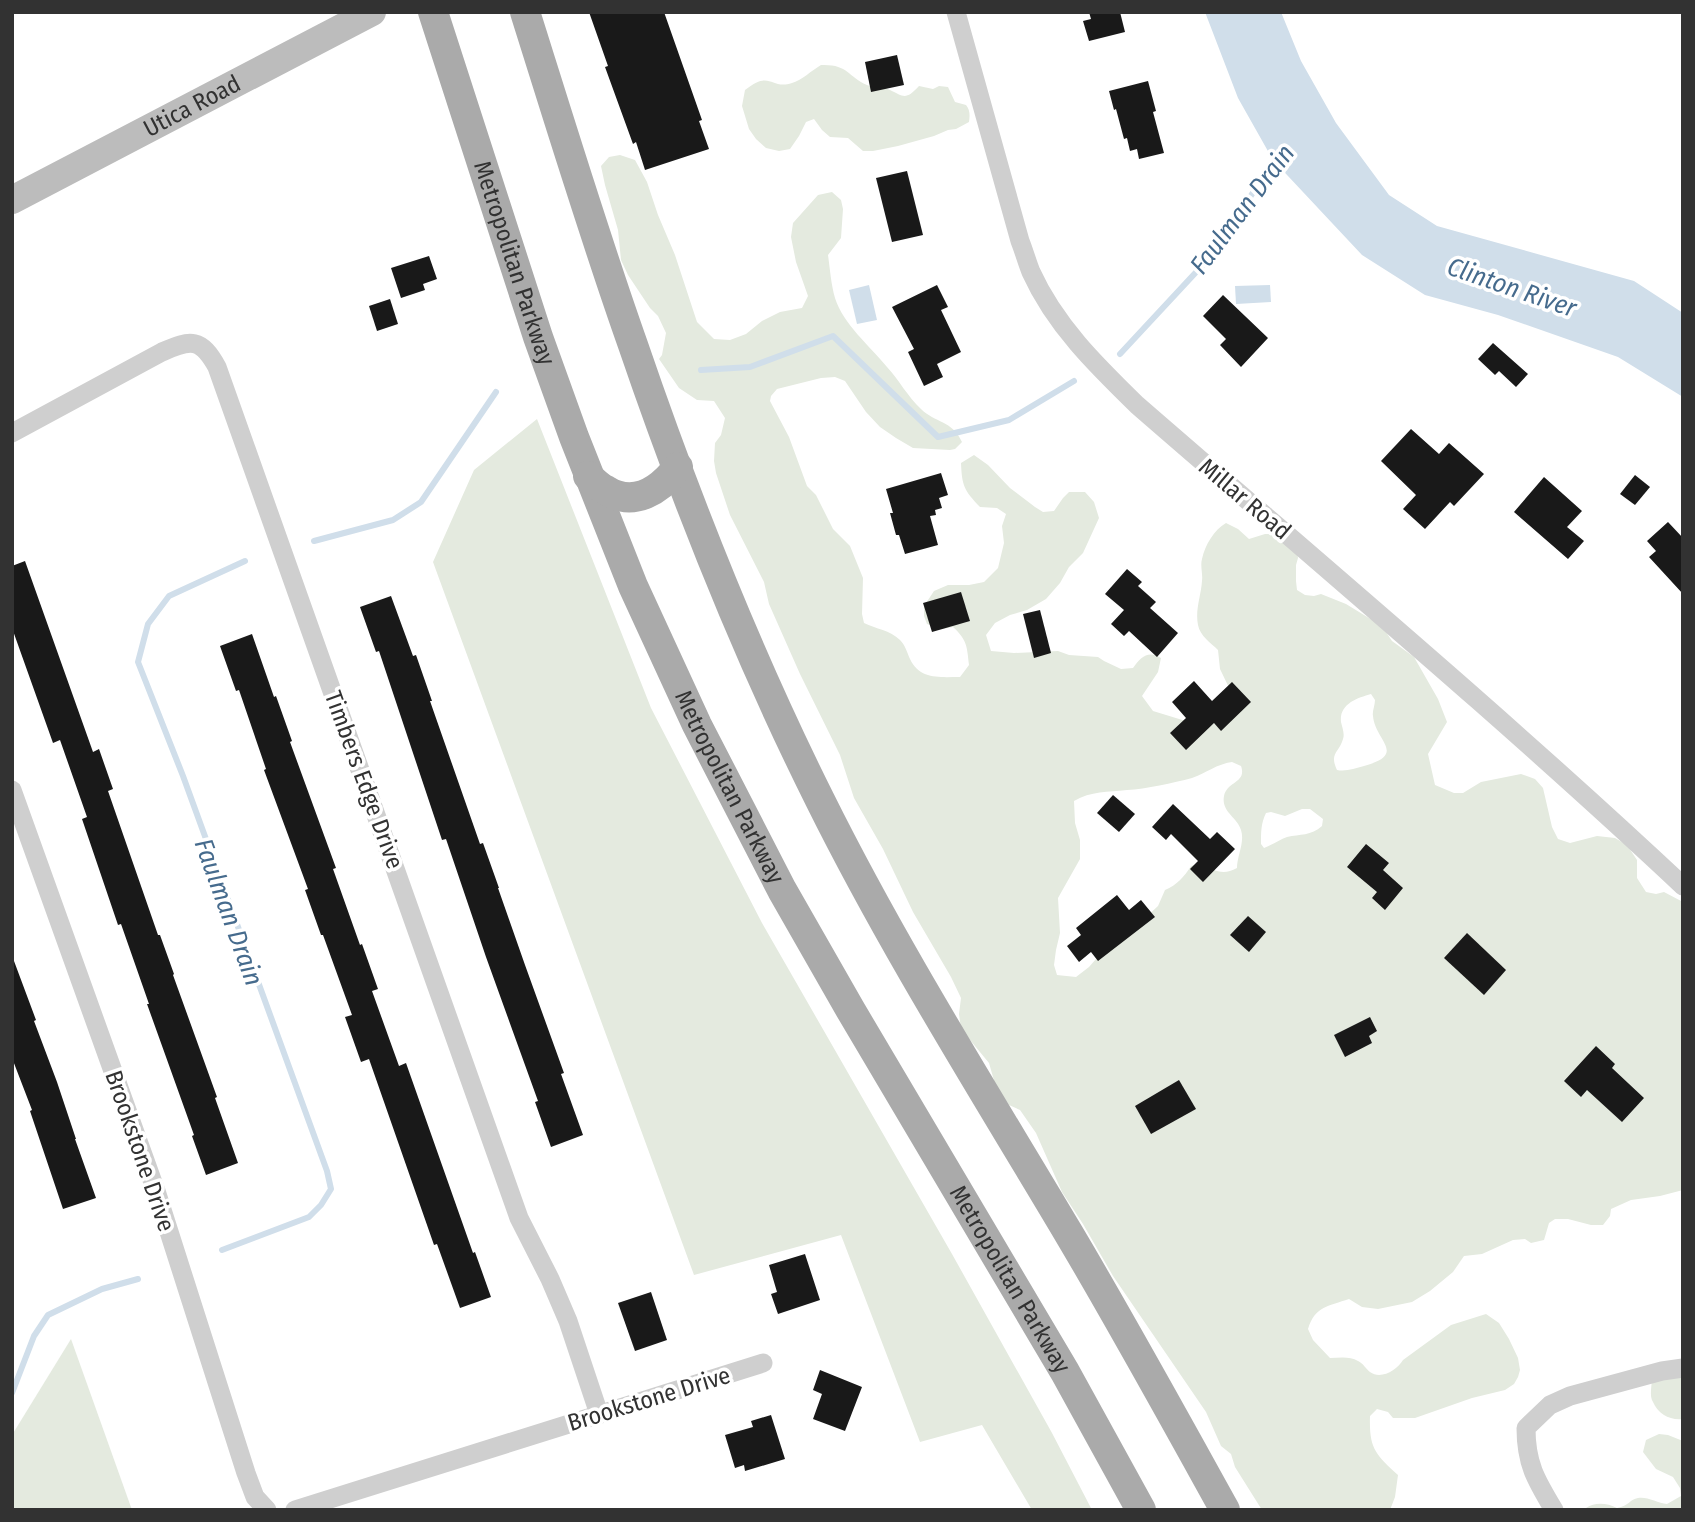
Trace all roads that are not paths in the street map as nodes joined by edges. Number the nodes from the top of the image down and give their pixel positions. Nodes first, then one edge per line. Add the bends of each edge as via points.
1 (372, 12) edge
2 (433, 12) edge
3 (524, 12) edge
4 (956, 12) edge
5 (12, 200) edge
6 (12, 433) edge
7 (678, 467) junction
8 (588, 476) junction
9 (12, 790) edge
10 (1683, 886) edge
11 (763, 1363) dead end
12 (1683, 1367) edge
13 (599, 1414) junction
14 (267, 1510) edge
15 (295, 1510) edge
16 (1141, 1510) edge
17 (1225, 1510) edge
18 (1554, 1510) edge

1 - 5 main road, Utica Road
2 - 8 main road, Metropolitan Parkway
3 - 7 main road via 633,346
4 - 10 street, Millar Road via 1024,251 1037,283 1070,335 1137,405 1482,704
6 - 13 street, Timbers Edge Drive via 181,344 197,344 208,352 519,1218 568,1321
7 - 8 main road via 659,488 633,497 606,491
7 - 17 main road via 762,675 869,895 1072,1238
8 - 16 main road, Metropolitan Parkway via 654,635 782,890
9 - 14 street, Brookstone Drive via 156,1191 246,1474 255,1497
11 - 13 street, Brookstone Drive
12 - 18 street via 1570,1396 1550,1405 1526,1428 1534,1476
13 - 15 street, Brookstone Drive

